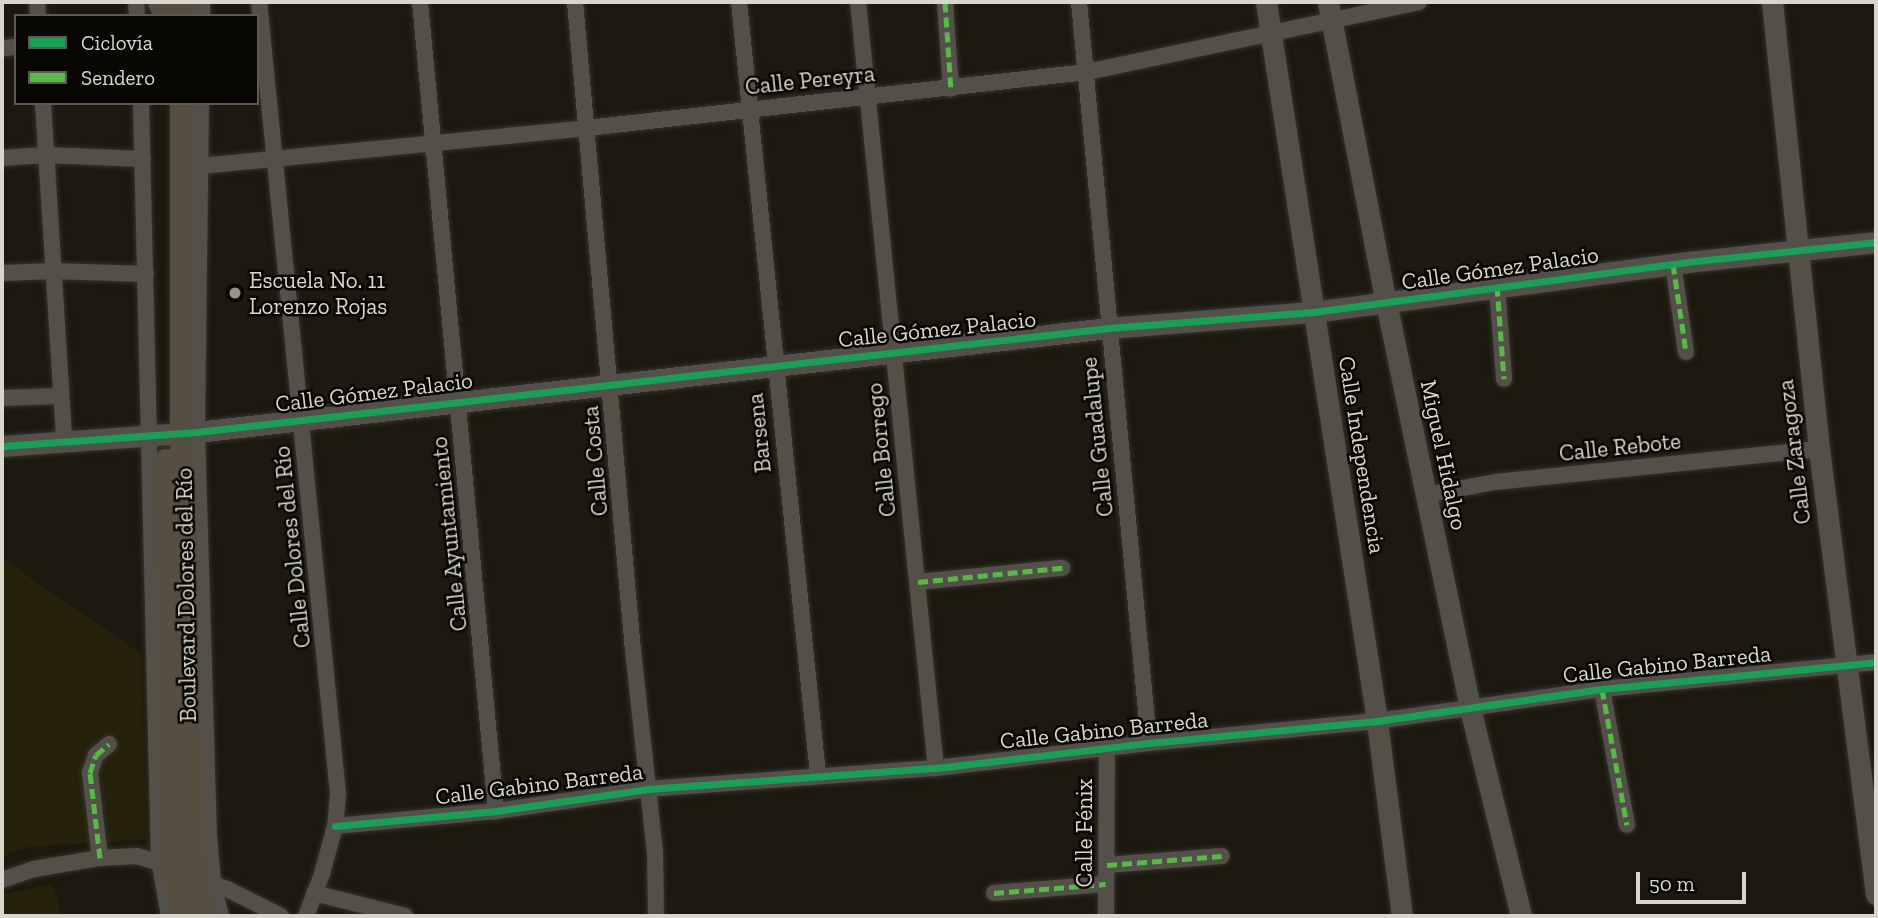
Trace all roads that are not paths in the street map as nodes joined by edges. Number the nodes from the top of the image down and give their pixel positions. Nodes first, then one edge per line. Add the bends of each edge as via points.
1 (259, 2) edge
2 (420, 2) edge
3 (575, 2) edge
4 (739, 2) edge
5 (858, 2) edge
6 (945, 2) edge
7 (1079, 2) edge
8 (1266, 2) edge
9 (1419, 2) edge
10 (1772, 2) edge
11 (1330, 12) edge
12 (1272, 34) junction
13 (1087, 72) junction
14 (951, 89) junction
15 (868, 96) junction
16 (43, 105) edge
17 (141, 105) edge
18 (168, 105) edge
19 (182, 105) edge
20 (201, 105) edge
21 (751, 109) junction
22 (587, 128) junction
23 (433, 143) junction
24 (45, 155) junction
25 (2, 158) edge
26 (143, 159) junction
27 (276, 159) junction
28 (201, 166) junction
29 (1876, 242) edge
30 (1798, 250) junction
31 (1673, 264) junction
32 (52, 271) junction
33 (2, 273) edge
34 (146, 274) junction
35 (1497, 286) junction
36 (1386, 302) junction
37 (1313, 312) junction
38 (1109, 328) junction
39 (1686, 352) dead end
40 (894, 354) junction
41 (775, 366) junction
42 (1504, 379) dead end
43 (612, 385) junction
44 (59, 396) junction
45 (2, 398) edge
46 (456, 401) junction
47 (301, 420) junction
48 (173, 433) junction
49 (64, 441) junction
50 (2, 446) edge
51 (1819, 449) junction
52 (1426, 495) junction
53 (1062, 568) dead end
54 (918, 582) junction
55 (1876, 662) edge
56 (1847, 665) junction
57 (1602, 689) junction
58 (1470, 708) junction
59 (1377, 721) junction
60 (1149, 743) junction
61 (109, 744) dead end
62 (1107, 750) junction
63 (936, 768) junction
64 (818, 775) junction
65 (648, 789) junction
66 (496, 811) junction
67 (1627, 825) dead end
68 (335, 826) junction
69 (1222, 856) dead end
70 (100, 858) junction
71 (166, 865) junction
72 (1107, 865) junction
73 (2, 880) edge
74 (205, 882) junction
75 (1107, 884) junction
76 (314, 893) junction
77 (994, 893) dead end
78 (1876, 894) edge
79 (169, 916) edge
80 (182, 916) edge
81 (205, 916) edge
82 (221, 916) edge
83 (281, 916) edge
84 (306, 916) edge
85 (405, 916) edge
86 (656, 916) edge
87 (1106, 916) edge
88 (1402, 916) edge
89 (1521, 916) edge

1 - 27 street, Calle Dolores del Río
2 - 23 street, Calle Ayuntamiento
3 - 22 street, Calle Costa
4 - 21 street, Barsena
5 - 15 street, Calle Borrego
6 - 14 street
7 - 13 street, Calle Guadalupe
8 - 12 street, Calle Independencia
9 - 11 street, Calle Pereyra
10 - 30 street, Calle Zaragoza
11 - 12 street, Calle Pereyra
11 - 36 street, Miguel Hidalgo
12 - 13 street, Calle Pereyra
12 - 37 street, Calle Independencia
13 - 14 street, Calle Pereyra
13 - 38 street, Calle Guadalupe
14 - 15 street, Calle Pereyra
15 - 21 street, Calle Pereyra
15 - 40 street, Calle Borrego
16 - 24 street
17 - 26 street
18 - 48 main road, Boulevard Dolores del Río
19 - 48 main road, Boulevard Dolores del Río
20 - 28 street
21 - 22 street, Calle Pereyra
21 - 41 street, Barsena
22 - 23 street, Calle Pereyra
22 - 43 street, Calle Costa
23 - 27 street, Calle Pereyra
23 - 46 street, Calle Ayuntamiento
24 - 25 street
24 - 26 street
24 - 32 street
26 - 34 street
27 - 28 street, Calle Pereyra
27 - 47 street, Calle Dolores del Río
28 - 48 street
29 - 30 street, Calle Gómez Palacio
30 - 31 street, Calle Gómez Palacio
30 - 51 street, Calle Zaragoza
31 - 35 street, Calle Gómez Palacio
31 - 39 street
32 - 33 street
32 - 34 street
32 - 44 street
34 - 48 street
35 - 36 street, Calle Gómez Palacio
35 - 42 street
36 - 37 street, Calle Gómez Palacio
36 - 52 street, Miguel Hidalgo
37 - 38 street, Calle Gómez Palacio
37 - 59 street, Calle Independencia
38 - 40 street, Calle Gómez Palacio
38 - 60 street, Calle Guadalupe
40 - 41 street, Calle Gómez Palacio
40 - 54 street, Calle Borrego
41 - 43 street, Calle Gómez Palacio
41 - 64 street, Barsena
43 - 46 street, Calle Gómez Palacio
43 - 65 street, Calle Costa
44 - 45 street
44 - 49 street
46 - 47 street, Calle Gómez Palacio
46 - 66 street, Calle Ayuntamiento
47 - 48 street, Calle Gómez Palacio
47 - 68 street, Calle Dolores del Río via 335,744
48 - 49 street, Calle Gómez Palacio
48 - 71 main road, Boulevard Dolores del Río
48 - 74 main road, Boulevard Dolores del Río via 192,836
49 - 50 street, Calle Gómez Palacio
51 - 52 street, Calle Rebote via 1495,482
51 - 56 street, Calle Zaragoza
52 - 58 street, Miguel Hidalgo
53 - 54 street
54 - 63 street, Calle Borrego
55 - 56 street, Calle Gabino Barreda
56 - 57 street, Calle Gabino Barreda
56 - 78 street, Calle Zaragoza
57 - 58 street, Calle Gabino Barreda
57 - 67 street
58 - 59 street, Calle Gabino Barreda
58 - 89 street, Miguel Hidalgo
59 - 60 street, Calle Gabino Barreda
59 - 88 street, Calle Independencia
60 - 62 street, Calle Gabino Barreda
61 - 70 street via 96,755 90,773
62 - 63 street, Calle Gabino Barreda
62 - 72 street, Calle Fénix
63 - 64 street, Calle Gabino Barreda
64 - 65 street, Calle Gabino Barreda
65 - 66 street, Calle Gabino Barreda
65 - 86 street, Calle Costa
66 - 68 street, Calle Gabino Barreda
68 - 76 street, Calle Dolores del Río
69 - 72 street
70 - 71 street via 137,856
70 - 73 street via 34,869
71 - 74 street
71 - 79 street
71 - 80 main road, Boulevard Dolores del Río
72 - 75 street, Calle Fénix
74 - 81 main road, Boulevard Dolores del Río
74 - 82 street
74 - 83 street
75 - 77 street
75 - 87 street, Calle Fénix
76 - 84 street, Calle Dolores del Río
76 - 85 street

